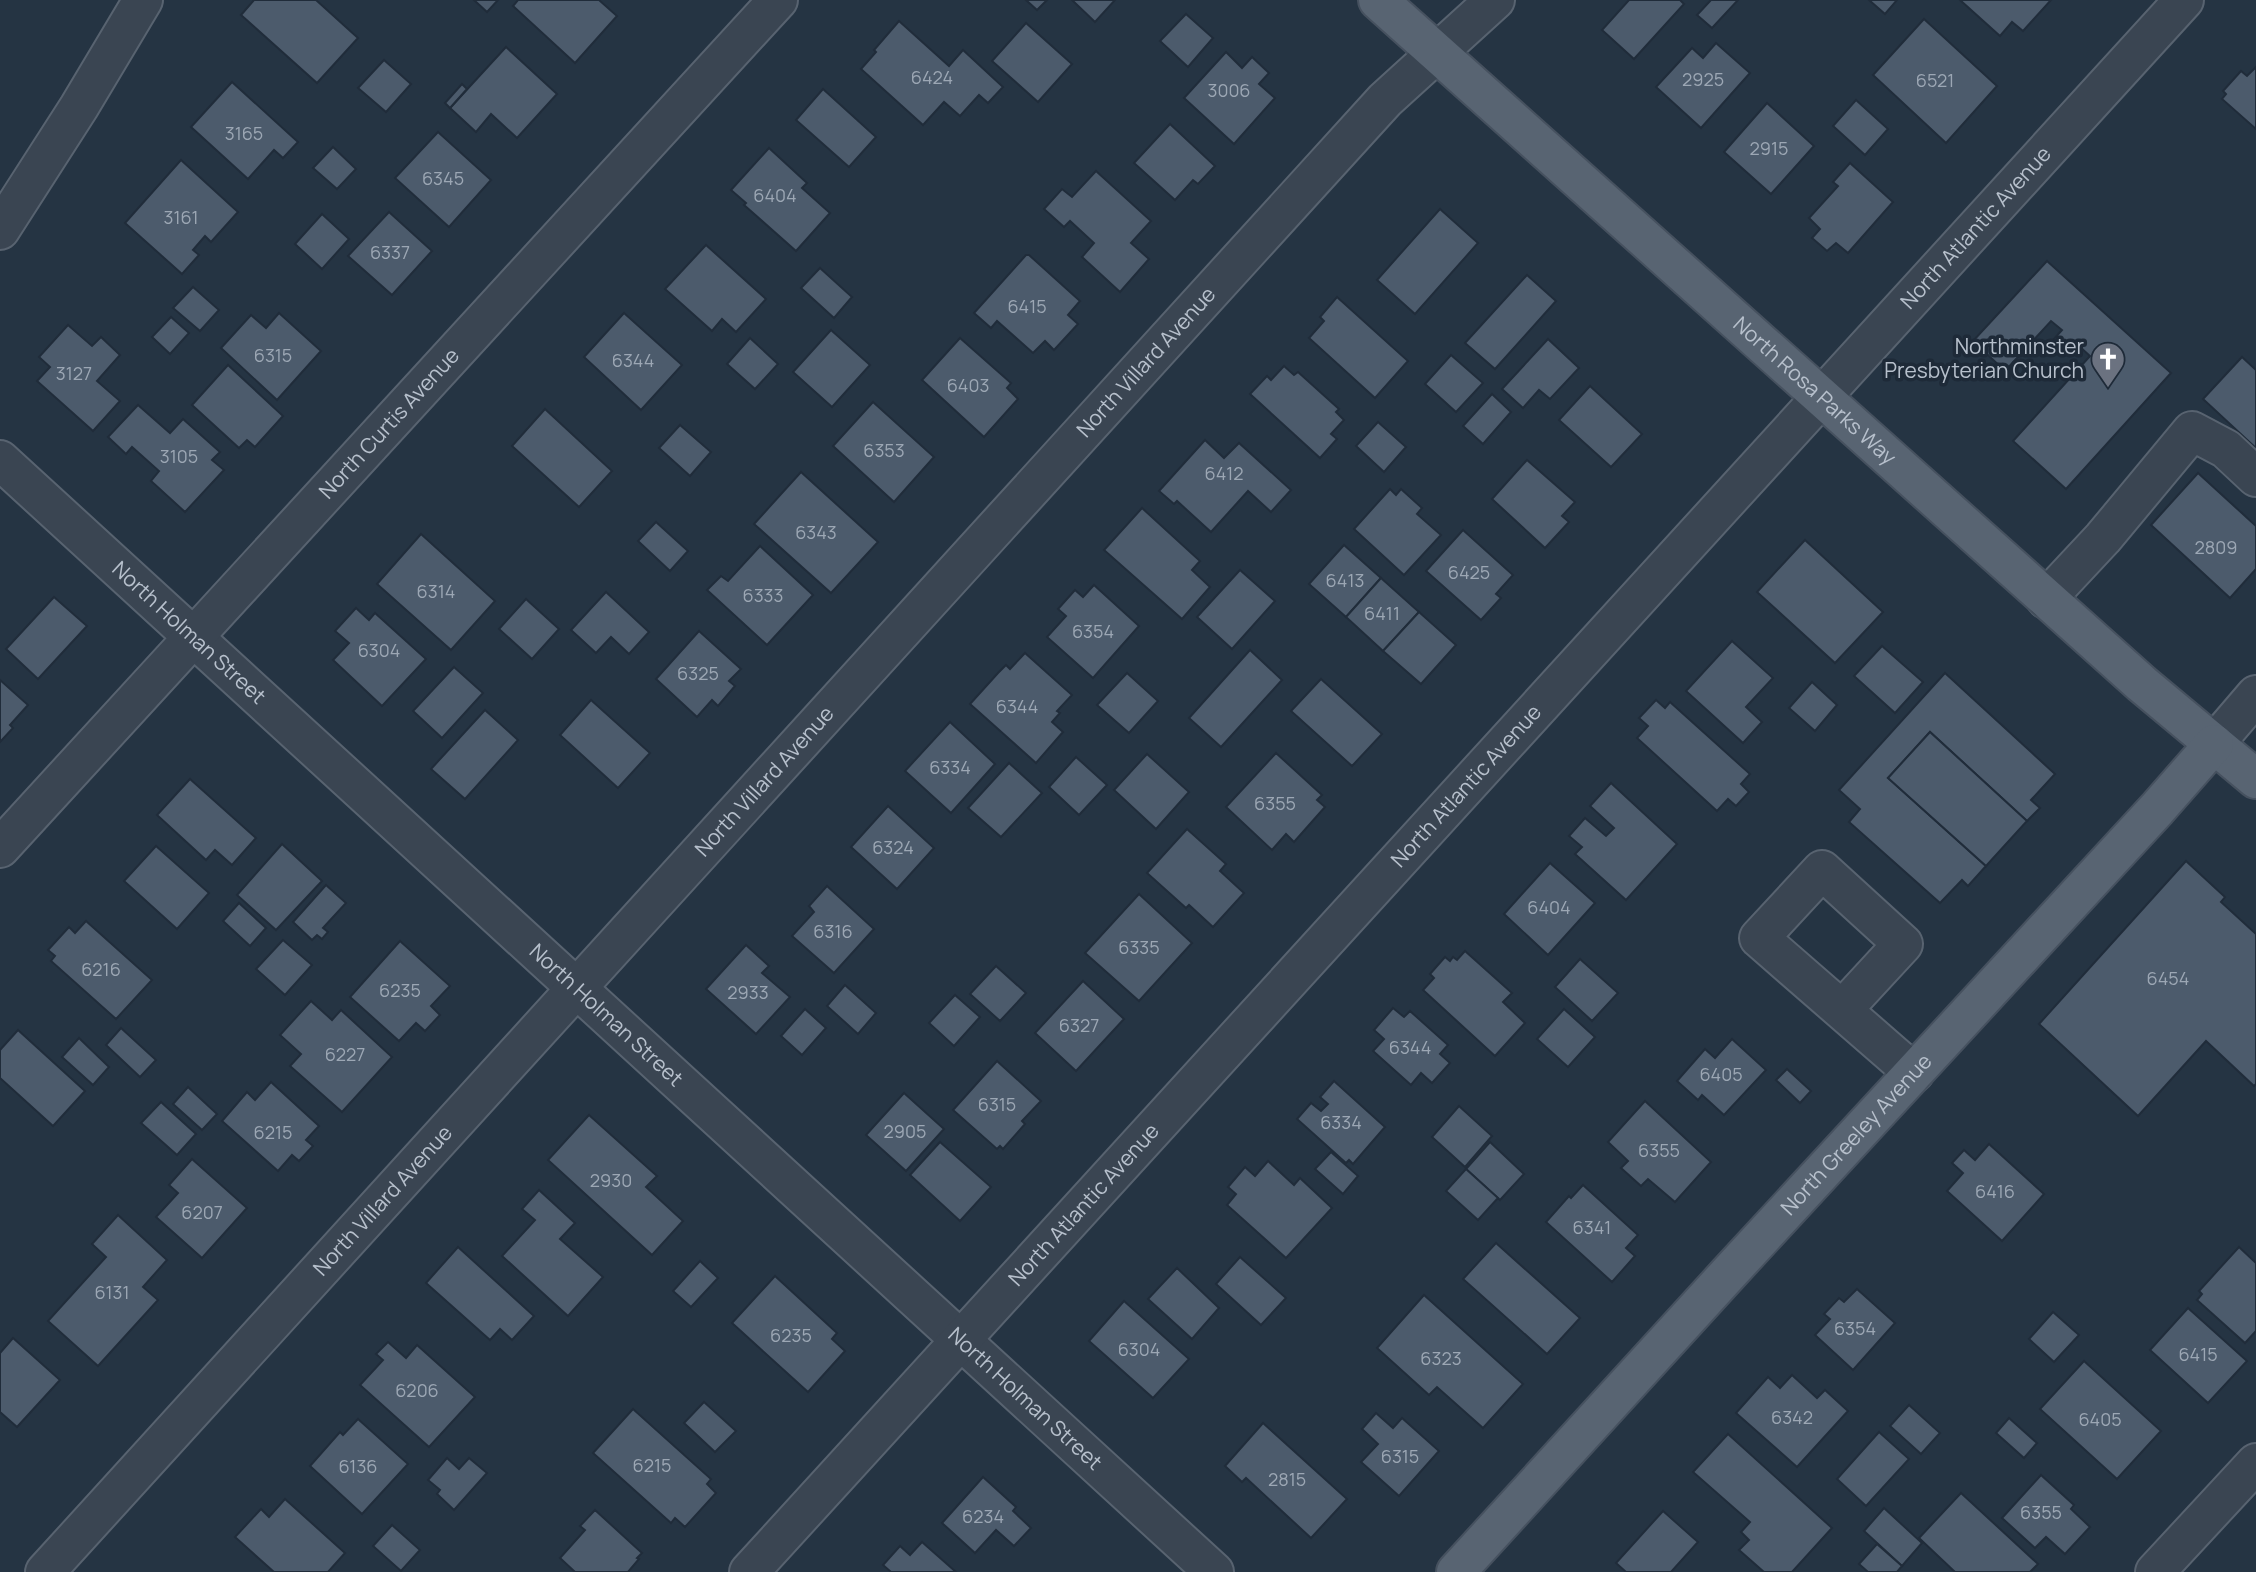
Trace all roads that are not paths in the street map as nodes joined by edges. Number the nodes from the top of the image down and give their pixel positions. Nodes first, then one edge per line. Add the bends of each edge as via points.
1 (143, 0) edge
2 (778, 0) edge
3 (1378, 0) edge
4 (1495, 0) edge
5 (2184, 0) edge
6 (1437, 54) junction
7 (0, 230) edge
8 (1822, 398) junction
9 (0, 460) edge
10 (2256, 477) edge
11 (2046, 599) junction
12 (193, 637) junction
13 (2256, 695) edge
14 (2214, 744) junction
15 (2256, 779) edge
16 (0, 848) edge
17 (578, 989) junction
18 (1843, 1009) dead end
19 (1914, 1073) junction
20 (961, 1340) junction
21 (2256, 1463) edge
22 (45, 1572) edge
23 (749, 1572) edge
24 (1214, 1572) edge
25 (1456, 1572) edge
26 (2155, 1572) edge

1 - 7 street
2 - 12 street, North Curtis Avenue
3 - 6 main road, North Rosa Parks Way
4 - 6 street, North Villard Avenue
5 - 8 street, North Atlantic Avenue
6 - 8 main road, North Rosa Parks Way
6 - 17 street, North Villard Avenue via 1385,100
8 - 11 main road, North Rosa Parks Way
8 - 20 street, North Atlantic Avenue
9 - 12 street, North Holman Street
10 - 11 street via 2226,449 2192,431
11 - 14 main road, North Rosa Parks Way
12 - 16 street, North Curtis Avenue
12 - 17 street, North Holman Street
13 - 14 street, North Greeley Avenue
14 - 15 main road, North Rosa Parks Way
14 - 19 main road, North Greeley Avenue
17 - 20 street, North Holman Street
17 - 22 street, North Villard Avenue
18 - 19 street
19 - 25 main road, North Greeley Avenue
20 - 23 street, North Atlantic Avenue
20 - 24 street, North Holman Street
21 - 26 street

